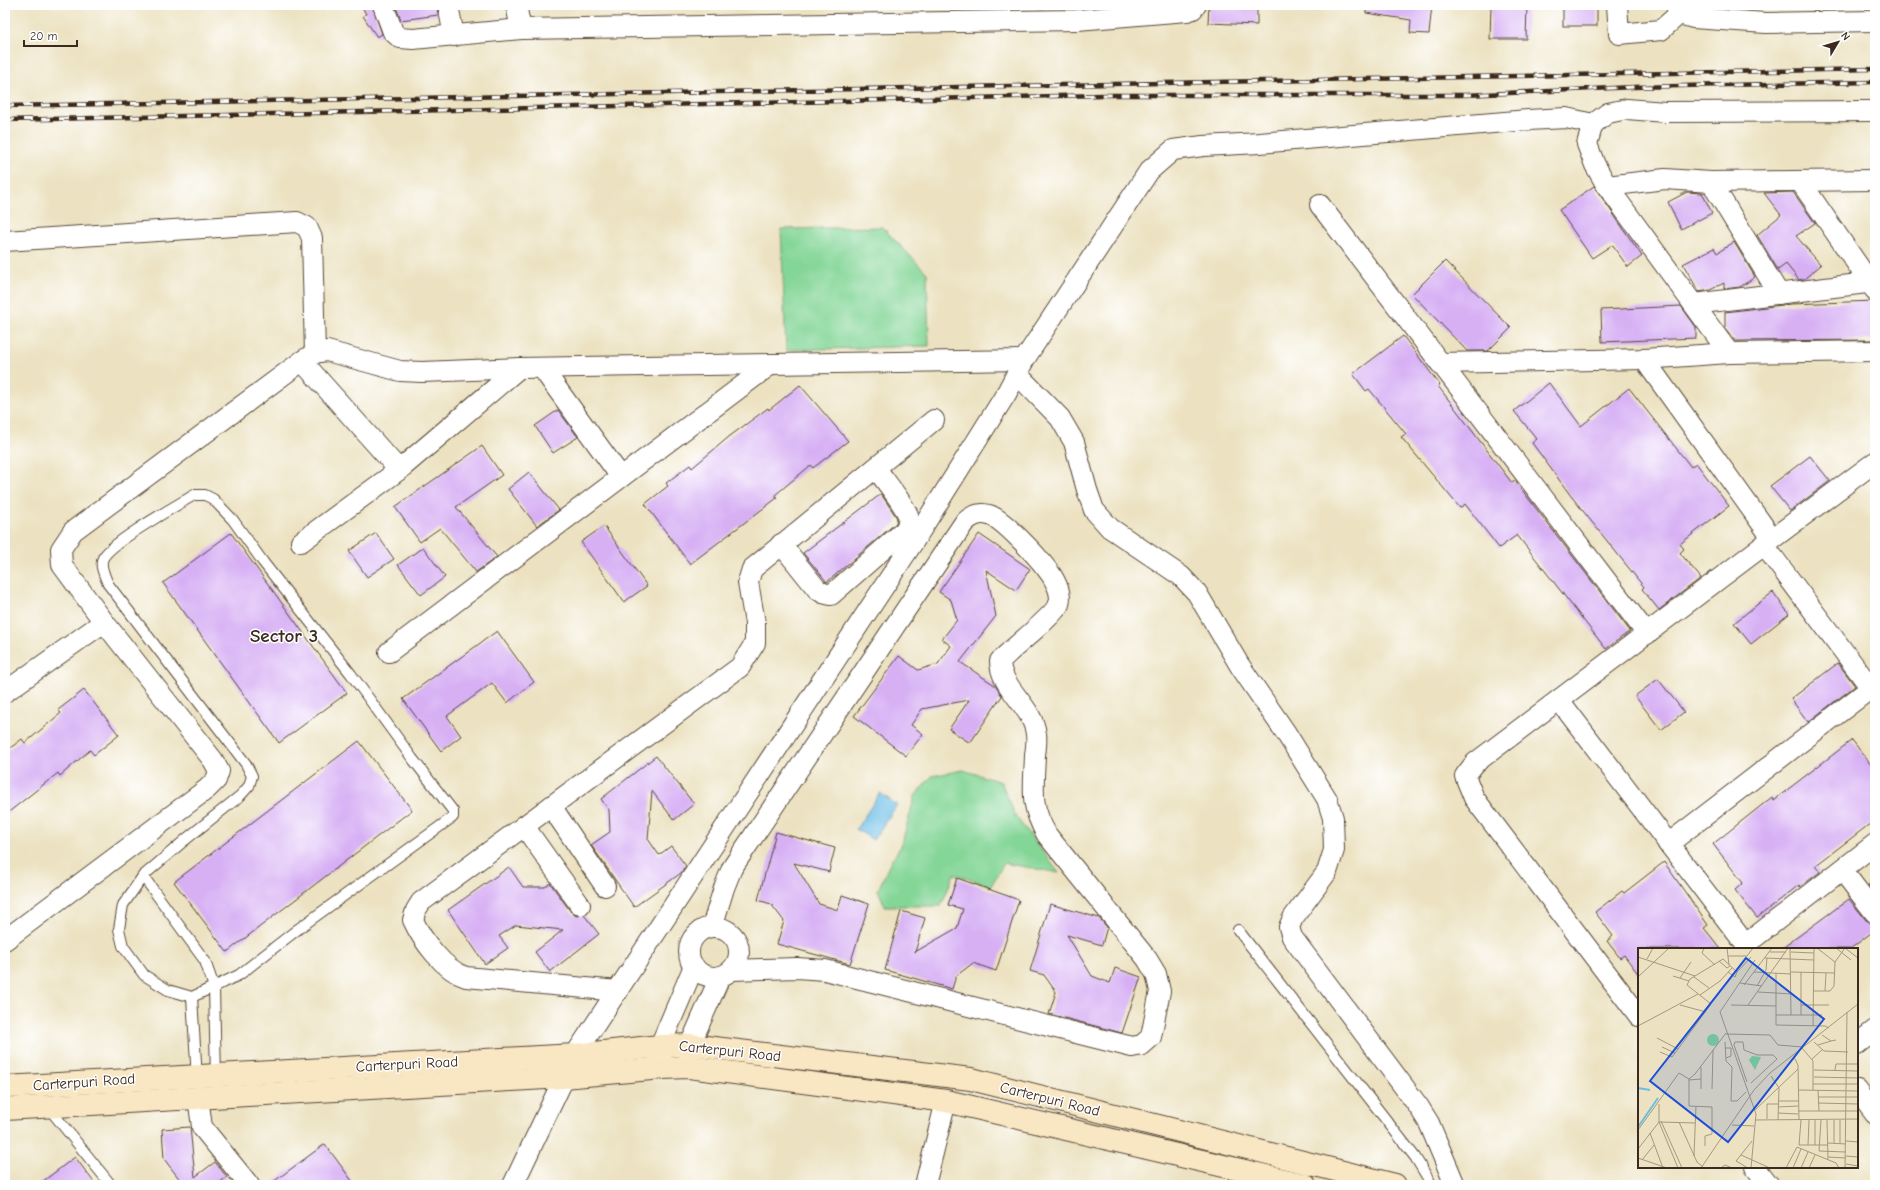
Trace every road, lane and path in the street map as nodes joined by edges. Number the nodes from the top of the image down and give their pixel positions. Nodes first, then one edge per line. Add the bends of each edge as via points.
1 (383, 5) edge
2 (448, 5) edge
3 (516, 5) edge
4 (1196, 5) edge
5 (1617, 5) edge
6 (1677, 10) edge
7 (1074, 12) edge
8 (1875, 22) edge
9 (521, 29) junction
10 (454, 36) junction
11 (1875, 111) edge
12 (1593, 124) junction
13 (1875, 180) edge
14 (1800, 181) junction
15 (1711, 182) junction
16 (1607, 186) junction
17 (1320, 205) dead end
18 (5, 241) edge
19 (1873, 284) edge
20 (1779, 294) junction
21 (1694, 304) junction
22 (1875, 351) edge
23 (1729, 353) junction
24 (309, 357) junction
25 (1644, 359) junction
26 (1440, 363) junction
27 (770, 365) junction
28 (1021, 367) junction
29 (519, 368) junction
30 (542, 368) junction
31 (934, 420) dead end
32 (1875, 462) edge
33 (876, 468) junction
34 (399, 470) junction
35 (621, 477) junction
36 (301, 542) dead end
37 (1768, 542) junction
38 (781, 544) junction
39 (104, 622) junction
40 (1647, 634) junction
41 (389, 652) dead end
42 (1873, 687) edge
43 (5, 692) edge
44 (1559, 700) junction
45 (551, 806) junction
46 (524, 826) junction
47 (1668, 844) junction
48 (1875, 844) edge
49 (1842, 870) junction
50 (143, 876) junction
51 (604, 886) dead end
52 (580, 905) dead end
53 (1875, 913) edge
54 (712, 927) junction
55 (1238, 930) dead end
56 (5, 940) edge
57 (1748, 947) edge
58 (694, 966) junction
59 (726, 973) junction
60 (214, 987) junction
61 (618, 991) junction
62 (192, 997) junction
63 (1638, 1015) edge
64 (1875, 1030) edge
65 (1858, 1043) edge
66 (690, 1045) junction
67 (660, 1046) junction
68 (575, 1055) junction
69 (689, 1067) junction
70 (662, 1068) junction
71 (207, 1075) junction
72 (564, 1077) junction
73 (5, 1087) edge
74 (1858, 1091) edge
75 (207, 1097) junction
76 (946, 1101) junction
77 (48, 1107) junction
78 (5, 1109) edge
79 (1875, 1114) edge
80 (1756, 1168) edge
81 (1296, 1184) edge
82 (111, 1185) edge
83 (249, 1185) edge
84 (513, 1185) edge
85 (925, 1185) edge
86 (1395, 1185) edge
87 (1432, 1185) edge
88 (1454, 1185) edge
89 (1769, 1185) edge

1 - 10 street via 393,32 400,38
2 - 10 street
3 - 9 street
4 - 7 street via 1187,11
5 - 6 street via 1619,34 1661,30
6 - 8 street via 1693,18 1766,23
7 - 9 street
9 - 10 street
11 - 12 street via 1673,112 1627,109 1608,113
12 - 16 street via 1587,144
12 - 28 street via 1566,118 1523,120 1173,150 1149,171
13 - 14 street
14 - 15 street
14 - 19 street
15 - 16 street via 1665,179
15 - 20 street
16 - 21 street
17 - 26 street
18 - 24 street via 297,222 307,227 312,238
19 - 20 street
20 - 21 street
21 - 23 street
22 - 23 street
23 - 25 street
24 - 29 street via 327,351 340,353 400,371
24 - 34 street
24 - 39 street via 72,531 61,549 62,565
25 - 26 street
25 - 37 street
26 - 40 street
27 - 28 street
27 - 30 street
27 - 35 street
28 - 61 street via 914,541
28 - 88 street via 1060,418 1074,442 1094,510 1110,528 1181,576 1197,592 1240,666 1327,799 1333,818 1334,850 1327,872 1293,918 1289,927 1292,937 1419,1107 1429,1123
29 - 30 street
29 - 34 street
30 - 35 street
31 - 33 street
32 - 37 street
33 - 38 street
33 - 38 street via 903,507 909,523 905,530 831,595 817,589
34 - 36 street
35 - 41 street
37 - 40 street
37 - 42 street
38 - 45 street via 752,569 748,582 756,623 755,643 740,667
39 - 43 street
39 - 56 street via 219,771 216,780 207,789
40 - 44 street
42 - 47 street
44 - 47 street
44 - 63 street via 1475,762 1465,776 1474,798
45 - 46 street
45 - 51 street
46 - 52 street
46 - 61 street via 421,902 413,920 418,930 446,966 456,974
47 - 57 street
48 - 49 street
49 - 53 street
49 - 57 street
50 - 60 lane via 205,961
50 - 60 lane via 240,796 252,776 242,758 108,584 102,570 102,558 113,546 194,495 205,495 213,498 233,520 453,811 453,817 239,975
50 - 62 lane via 123,905 119,929 123,946 144,974 168,990
54 - 58 street via 698,933 694,939 690,952
54 - 59 street via 727,930 737,942 739,957
54 - 59 street via 732,868 964,523 972,515 988,514 1000,520 1047,568 1058,588 1059,603 1051,614 1000,661 1000,672 1032,718 1037,734 1033,802 1038,820 1156,974 1160,990 1151,1037 1142,1045 1132,1047 825,970 797,968
55 - 87 lane via 1410,1151
58 - 59 street via 705,975
58 - 67 street
59 - 66 street
60 - 62 lane
60 - 71 lane
61 - 68 street
62 - 71 lane
64 - 65 street
66 - 67 main road, Carterpuri Road
66 - 69 street
66 - 86 main road, Carterpuri Road via 971,1079
67 - 68 main road, Carterpuri Road
67 - 70 street
68 - 71 main road, Carterpuri Road
68 - 72 street
69 - 70 main road, Carterpuri Road
69 - 76 main road, Carterpuri Road
70 - 72 main road, Carterpuri Road
71 - 73 main road, Carterpuri Road
71 - 75 lane
71 - 75 lane
72 - 75 main road, Carterpuri Road
72 - 84 street
74 - 79 street
75 - 77 main road, Carterpuri Road
75 - 83 street via 202,1127
76 - 81 main road, Carterpuri Road
76 - 85 street
77 - 78 main road, Carterpuri Road
77 - 82 lane
80 - 89 street

